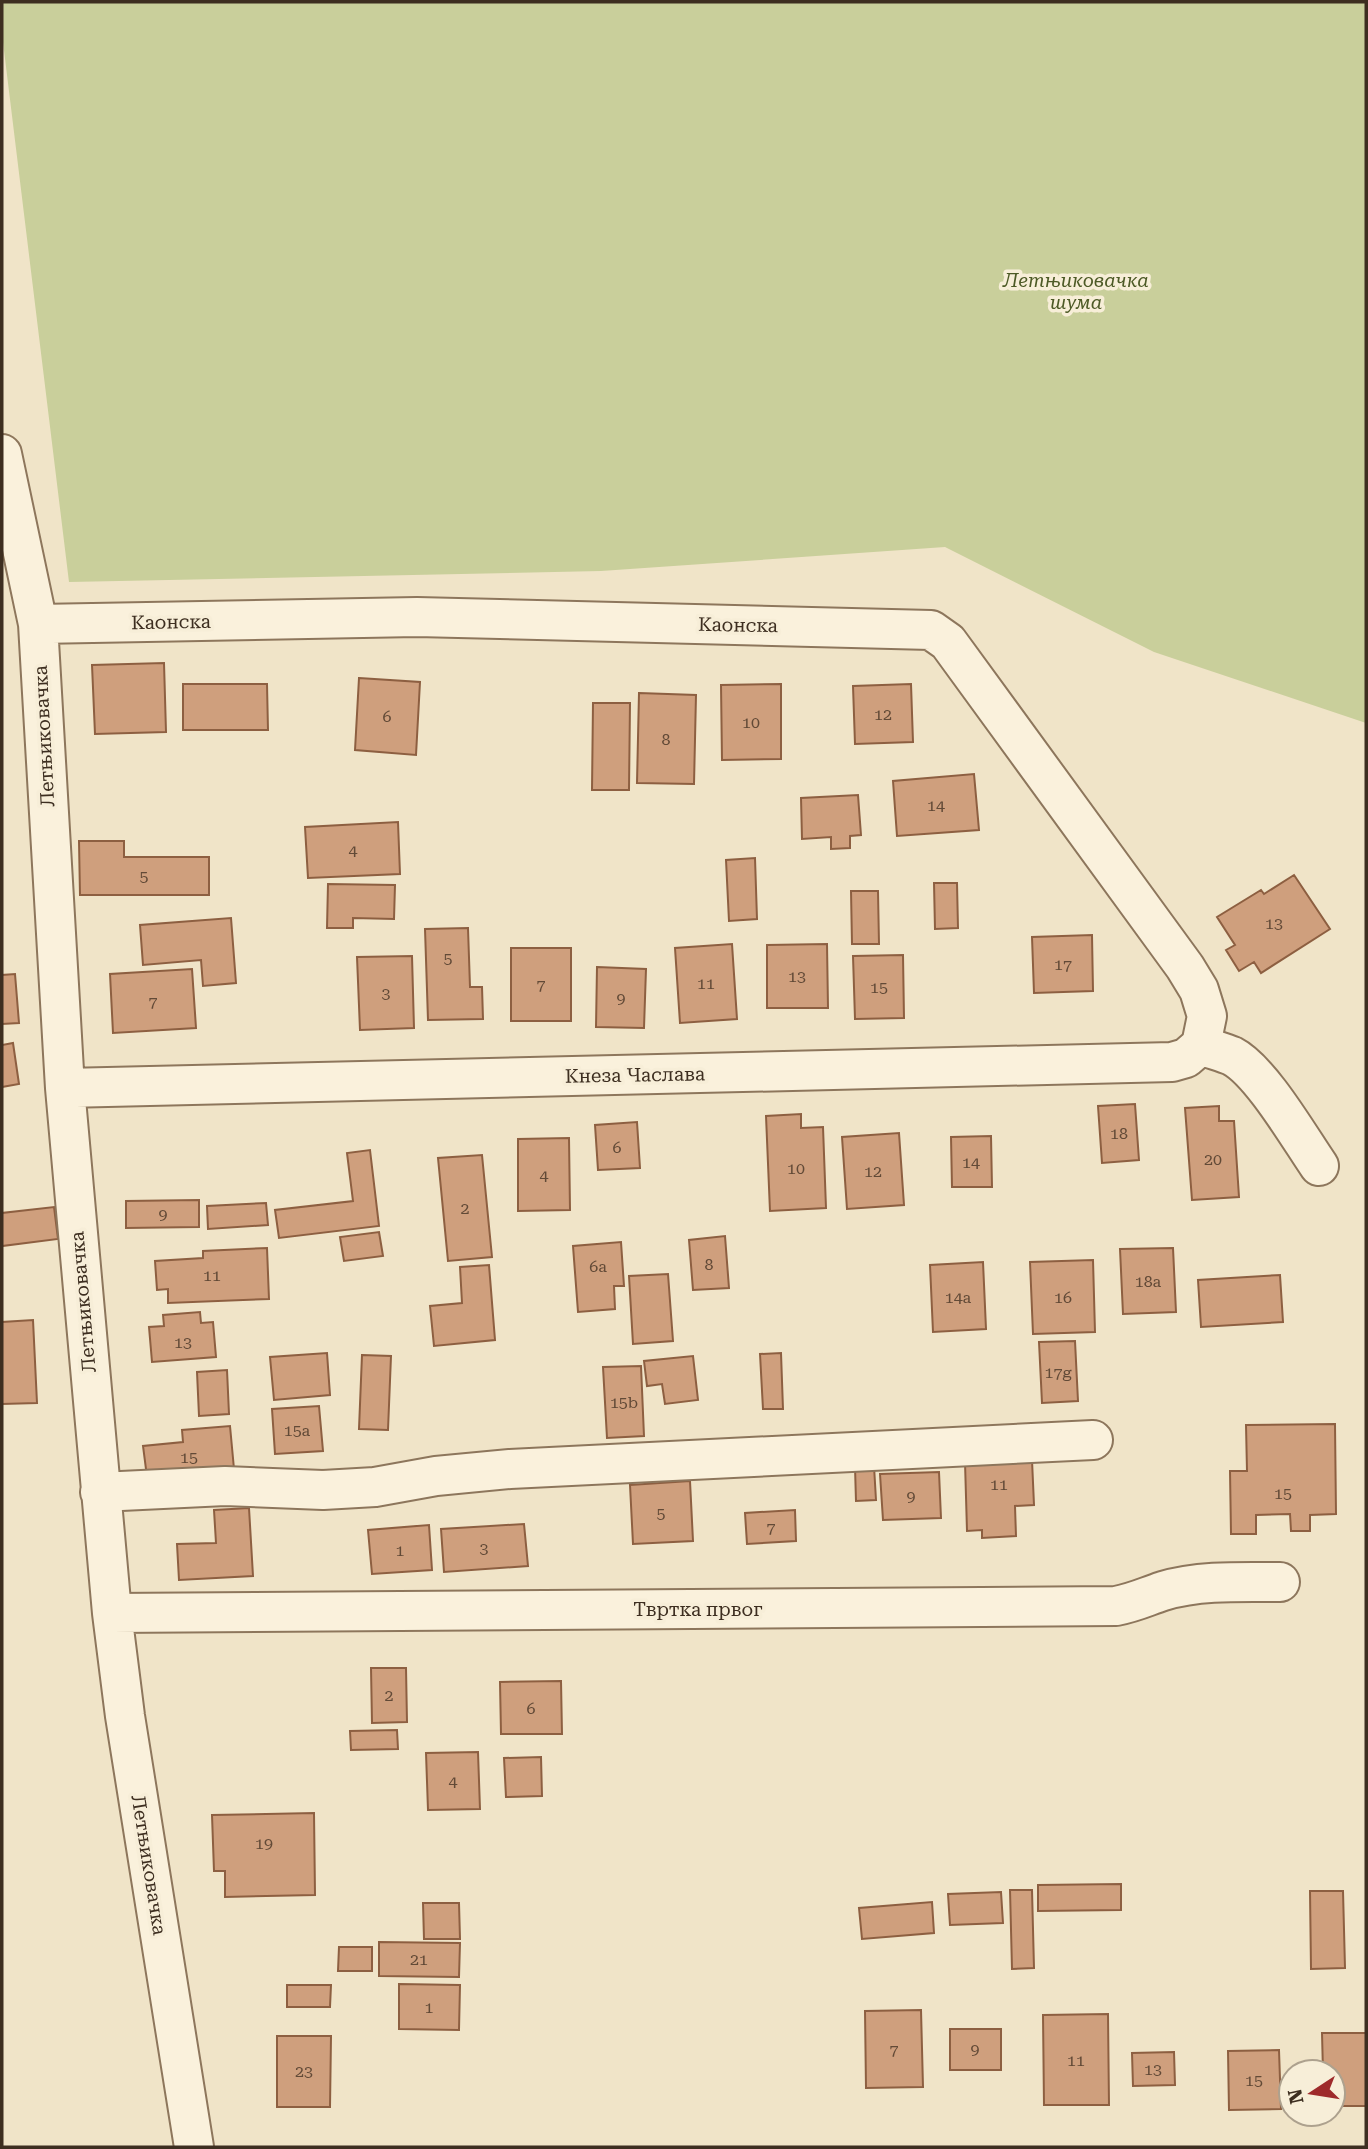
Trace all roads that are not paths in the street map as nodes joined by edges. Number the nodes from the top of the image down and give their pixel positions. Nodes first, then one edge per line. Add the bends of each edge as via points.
1 (2, 454) edge
2 (38, 625) junction
3 (1201, 1045) junction
4 (65, 1088) junction
5 (1320, 1166) dead end
6 (1093, 1440) dead end
7 (100, 1492) junction
8 (1280, 1582) dead end
9 (112, 1614) junction
10 (194, 2147) edge

1 - 2 street, Летњиковачка
2 - 3 street, Каонска via 417,617 931,630 948,642 1185,968 1199,990 1207,1016
2 - 4 street, Летњиковачка
3 - 4 street, Кнеза Часлава via 1186,1058 1172,1062
3 - 5 street via 1245,1065
4 - 7 street, Летњиковачка
6 - 7 street via 510,1469 323,1490 225,1486
7 - 9 street, Летњиковачка
8 - 9 street, Твртка првог via 1211,1583 1116,1606
9 - 10 street, Летњиковачка

